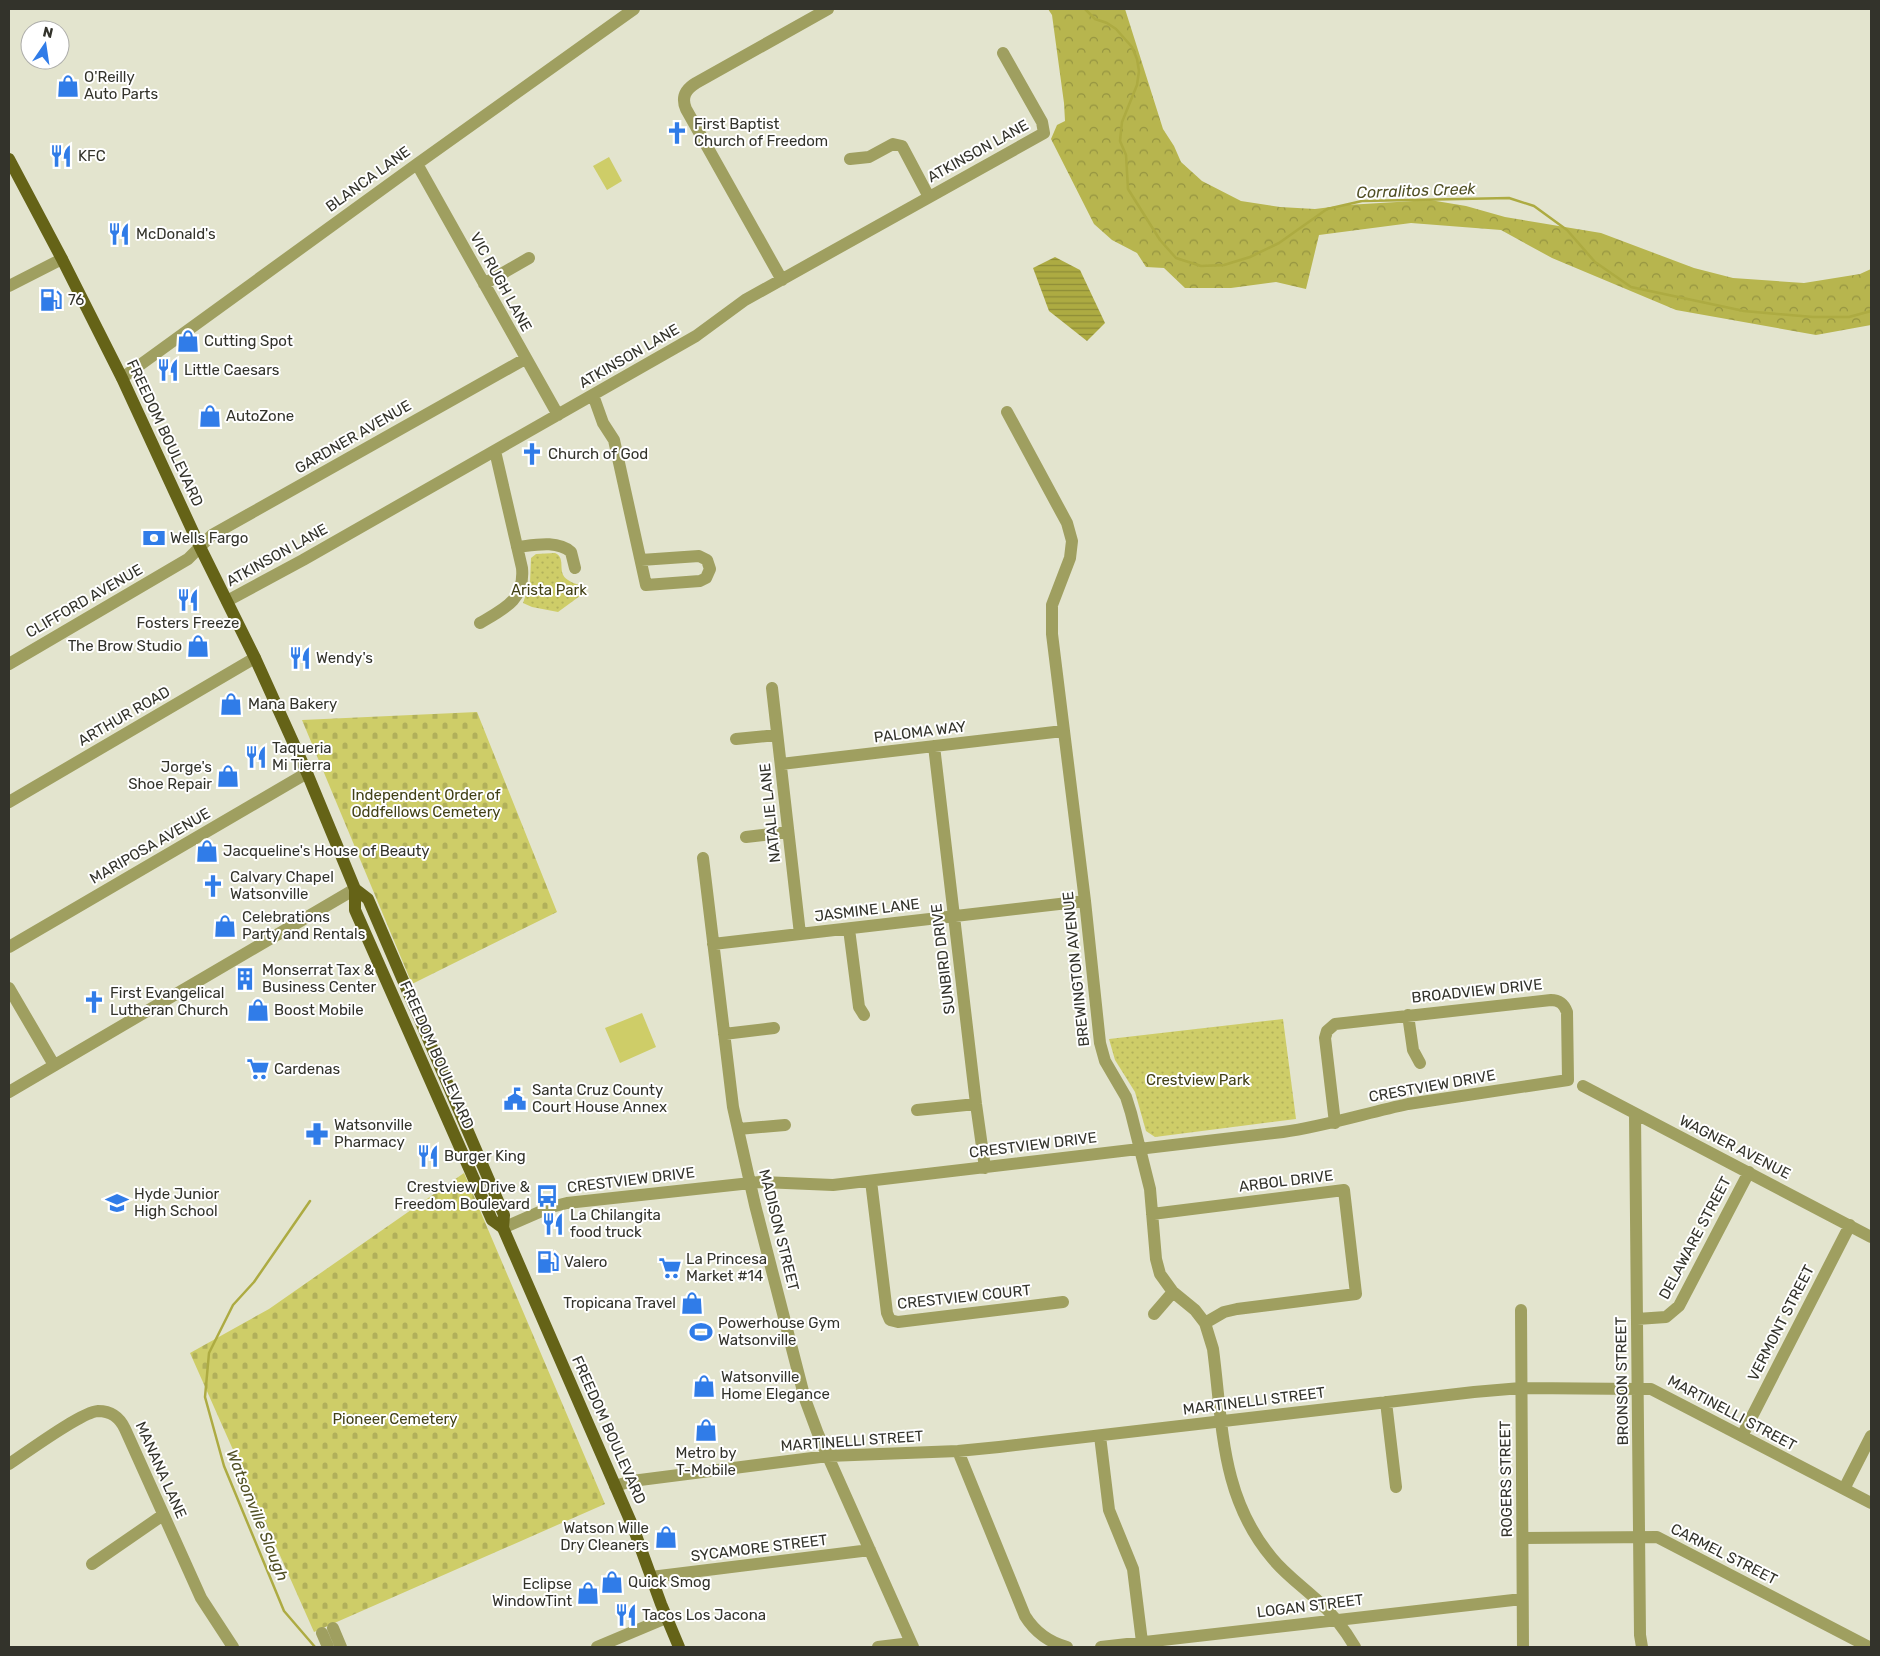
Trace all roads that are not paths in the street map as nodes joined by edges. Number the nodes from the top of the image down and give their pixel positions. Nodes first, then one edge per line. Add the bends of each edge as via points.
1 (634, 9) edge
2 (828, 9) edge
3 (1004, 53) dead end
4 (9, 159) edge
5 (850, 159) dead end
6 (417, 164) junction
7 (930, 197) junction
8 (529, 258) dead end
9 (62, 259) junction
10 (782, 280) junction
11 (484, 284) junction
12 (9, 286) edge
13 (525, 359) junction
14 (122, 378) junction
15 (593, 396) junction
16 (1007, 412) dead end
17 (558, 415) junction
18 (495, 451) junction
19 (200, 547) junction
20 (518, 547) junction
21 (641, 560) junction
22 (575, 568) dead end
23 (227, 601) junction
24 (480, 623) dead end
25 (255, 658) junction
26 (9, 664) edge
27 (772, 688) dead end
28 (1063, 732) junction
29 (778, 735) junction
30 (736, 739) dead end
31 (934, 746) junction
32 (781, 764) junction
33 (307, 773) junction
34 (9, 802) edge
35 (788, 832) junction
36 (746, 837) dead end
37 (703, 858) dead end
38 (356, 888) junction
39 (1085, 901) junction
40 (954, 916) junction
41 (849, 929) junction
42 (800, 934) junction
43 (713, 944) junction
44 (9, 947) edge
45 (9, 988) edge
46 (864, 1015) dead end
47 (1408, 1015) junction
48 (774, 1028) dead end
49 (724, 1034) junction
50 (1420, 1063) dead end
51 (54, 1065) junction
52 (1568, 1080) joint
53 (1584, 1086) dead end
54 (9, 1092) edge
55 (976, 1104) junction
56 (917, 1110) dead end
57 (1635, 1114) junction
58 (1335, 1123) junction
59 (785, 1125) dead end
60 (738, 1130) junction
61 (1140, 1149) junction
62 (985, 1168) junction
63 (1749, 1172) junction
64 (871, 1181) junction
65 (750, 1183) junction
66 (1152, 1214) junction
67 (1850, 1225) junction
68 (503, 1228) junction
69 (1871, 1237) edge
70 (1173, 1292) junction
71 (1063, 1302) dead end
72 (1521, 1310) dead end
73 (1154, 1314) dead end
74 (1637, 1319) junction
75 (1205, 1322) junction
76 (1521, 1388) junction
77 (1639, 1388) junction
78 (1386, 1402) junction
79 (1221, 1421) junction
80 (1100, 1436) junction
81 (1742, 1436) junction
82 (1871, 1436) edge
83 (958, 1451) junction
84 (828, 1456) junction
85 (9, 1464) edge
86 (615, 1486) junction
87 (1396, 1487) dead end
88 (1844, 1489) junction
89 (1871, 1504) edge
90 (163, 1515) junction
91 (1640, 1537) junction
92 (1523, 1538) junction
93 (870, 1550) junction
94 (92, 1564) dead end
95 (651, 1577) junction
96 (1522, 1599) junction
97 (666, 1618) junction
98 (1335, 1619) junction
99 (1142, 1642) junction
100 (912, 1645) edge
101 (230, 1646) edge
102 (328, 1647) edge
103 (341, 1647) edge
104 (597, 1647) edge
105 (679, 1647) edge
106 (878, 1647) edge
107 (1067, 1647) edge
108 (1101, 1647) edge
109 (1355, 1647) edge
110 (1524, 1647) edge
111 (1642, 1647) edge
112 (1869, 1647) edge

1 - 6 street, BLANCA LANE
2 - 10 street via 696,82 685,95 686,109
3 - 7 street, ATKINSON LANE via 1042,122 1044,133
4 - 9 main road, FREEDOM BOULEVARD
5 - 7 street via 866,158 898,144
6 - 11 street, VIC RUGH LANE
6 - 14 street, BLANCA LANE
7 - 10 street, ATKINSON LANE
8 - 11 street
9 - 12 street
9 - 14 main road, FREEDOM BOULEVARD
10 - 15 street, ATKINSON LANE via 745,300 696,336
11 - 13 street, VIC RUGH LANE
13 - 17 street, VIC RUGH LANE
13 - 19 street, GARDNER AVENUE via 212,535
14 - 19 main road, FREEDOM BOULEVARD
15 - 17 street, ATKINSON LANE
15 - 21 street via 603,423 614,440
16 - 28 street, BREWINGTON AVENUE via 1067,523 1072,540 1070,558 1052,605 1055,669
17 - 18 street, ATKINSON LANE
18 - 20 street
18 - 23 street, ATKINSON LANE
19 - 23 main road, FREEDOM BOULEVARD
19 - 26 street, CLIFFORD AVENUE via 188,559
20 - 22 street via 549,544 564,547 571,552
20 - 24 street via 523,573 518,594 507,607
21 - 21 street via 646,585 700,581 710,572 709,563 699,556
23 - 25 main road, FREEDOM BOULEVARD
25 - 33 main road, FREEDOM BOULEVARD
25 - 34 street, ARTHUR ROAD
27 - 29 street, NATALIE LANE
28 - 31 street, PALOMA WAY
28 - 39 street, BREWINGTON AVENUE
29 - 30 street
29 - 32 street, NATALIE LANE
31 - 32 street, PALOMA WAY
31 - 40 street, SUNBIRD DRIVE
32 - 35 street, NATALIE LANE
33 - 38 main road, FREEDOM BOULEVARD
33 - 44 street, MARIPOSA AVENUE
35 - 36 street
35 - 42 street, NATALIE LANE
37 - 43 street, MADISON STREET
38 - 51 street
38 - 68 main road, FREEDOM BOULEVARD via 355,910 492,1220
39 - 40 street, JASMINE LANE
39 - 61 street, BREWINGTON AVENUE via 1100,1043 1105,1061 1126,1097
40 - 41 street, JASMINE LANE
40 - 55 street, SUNBIRD DRIVE
41 - 42 street, JASMINE LANE
41 - 46 street via 859,1007
42 - 43 street, JASMINE LANE
43 - 49 street, MADISON STREET
45 - 51 street
47 - 50 street via 1413,1050
47 - 52 street, BROADVIEW DRIVE via 1565,1001
47 - 58 street, BROADVIEW DRIVE via 1340,1023 1326,1030
48 - 49 street
49 - 60 street, MADISON STREET
51 - 54 street
52 - 58 street, CRESTVIEW DRIVE via 1408,1104
53 - 57 street, WAGNER AVENUE
55 - 56 street
55 - 62 street, SUNBIRD DRIVE
57 - 63 street, WAGNER AVENUE
57 - 74 street, BRONSON STREET
58 - 61 street, CRESTVIEW DRIVE
59 - 60 street
60 - 65 street, MADISON STREET
61 - 62 street, CRESTVIEW DRIVE
61 - 66 street, BREWINGTON AVENUE
62 - 64 street, CRESTVIEW DRIVE
63 - 67 street, WAGNER AVENUE
63 - 74 street, DELAWARE STREET via 1679,1306 1666,1317
64 - 65 street, CRESTVIEW DRIVE via 823,1186
64 - 71 street, CRESTVIEW COURT via 890,1320 898,1322
65 - 68 street, CRESTVIEW DRIVE via 567,1203
65 - 84 street, MADISON STREET via 805,1399
66 - 70 street, BREWINGTON AVENUE via 1157,1267
66 - 75 street, ARBOL DRIVE via 1344,1190 1356,1294 1237,1309
67 - 69 street, WAGNER AVENUE
67 - 81 street, VERMONT STREET
68 - 86 main road, FREEDOM BOULEVARD
70 - 73 street
70 - 75 street, BREWINGTON AVENUE
72 - 76 street, ROGERS STREET
74 - 77 street, BRONSON STREET
75 - 79 street, BREWINGTON AVENUE via 1213,1349
76 - 77 street, MARTINELLI STREET
76 - 78 street, MARTINELLI STREET
76 - 92 street, ROGERS STREET
77 - 81 street, MARTINELLI STREET via 1651,1389
77 - 91 street, BRONSON STREET
78 - 79 street, MARTINELLI STREET
78 - 87 street
79 - 80 street, MARTINELLI STREET
79 - 98 street, BREWINGTON AVENUE via 1229,1476 1252,1529 1272,1559
80 - 83 street, MARTINELLI STREET
80 - 99 street via 1109,1510 1133,1569
81 - 88 street, MARTINELLI STREET
82 - 88 street
83 - 84 street, MARTINELLI STREET
83 - 107 street via 1025,1616 1042,1636
84 - 86 street, MARTINELLI STREET via 632,1481
84 - 93 street, MADISON STREET
85 - 90 street, MANANA LANE via 84,1415 107,1412 121,1421
86 - 95 main road, FREEDOM BOULEVARD
88 - 89 street, MARTINELLI STREET
90 - 94 street
90 - 101 street, MANANA LANE via 201,1598
91 - 92 street, CARMEL STREET
91 - 111 street, BRONSON STREET
91 - 112 street, CARMEL STREET via 1656,1537
92 - 96 street, ROGERS STREET
93 - 95 street, SYCAMORE STREET
93 - 100 street, MADISON STREET
95 - 97 main road, FREEDOM BOULEVARD
96 - 98 street, LOGAN STREET
96 - 110 street, ROGERS STREET
97 - 104 street
97 - 105 main road, FREEDOM BOULEVARD
98 - 99 street, LOGAN STREET
98 - 109 street, BREWINGTON AVENUE
99 - 108 street, LOGAN STREET
100 - 106 street
102 - 103 street via 327,1630

